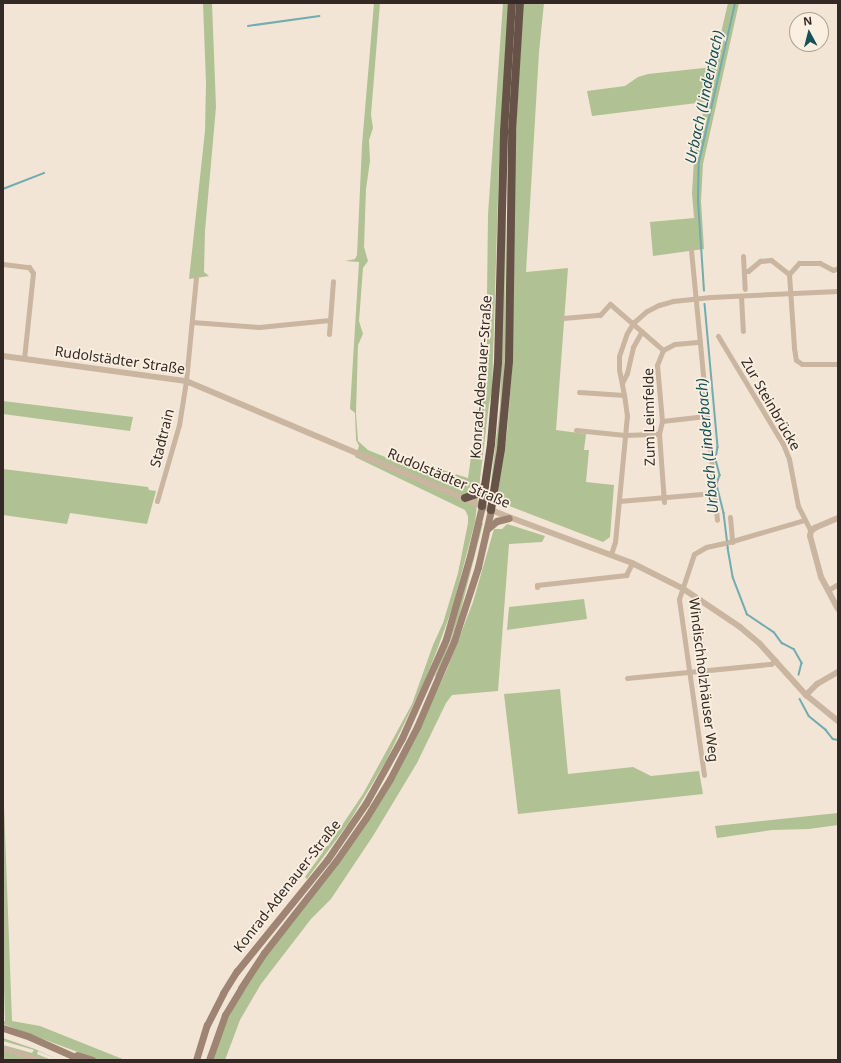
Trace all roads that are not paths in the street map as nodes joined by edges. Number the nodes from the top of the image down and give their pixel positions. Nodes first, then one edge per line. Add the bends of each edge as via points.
1 (512, 3) edge
2 (520, 3) edge
3 (691, 250) dead end
4 (743, 256) dead end
5 (3, 264) edge
6 (838, 268) edge
7 (744, 271) junction
8 (789, 274) junction
9 (196, 276) dead end
10 (333, 282) dead end
11 (745, 289) dead end
12 (838, 291) edge
13 (790, 294) junction
14 (741, 296) junction
15 (696, 298) junction
16 (563, 318) dead end
17 (330, 320) junction
18 (192, 322) junction
19 (633, 323) junction
20 (642, 331) junction
21 (742, 332) dead end
22 (329, 334) dead end
23 (718, 336) dead end
24 (700, 342) junction
25 (663, 350) junction
26 (3, 356) edge
27 (24, 358) junction
28 (838, 364) edge
29 (186, 380) junction
30 (622, 384) junction
31 (579, 392) dead end
32 (624, 395) junction
33 (706, 416) junction
34 (662, 420) junction
35 (576, 430) dead end
36 (659, 434) junction
37 (625, 435) junction
38 (485, 486) junction
39 (714, 493) junction
40 (465, 498) junction
41 (664, 500) junction
42 (157, 501) dead end
43 (619, 501) junction
44 (482, 506) junction
45 (491, 510) junction
46 (730, 517) dead end
47 (509, 518) junction
48 (838, 518) edge
49 (717, 520) dead end
50 (804, 520) junction
51 (487, 529) junction
52 (811, 531) junction
53 (729, 542) junction
54 (611, 554) junction
55 (632, 563) junction
56 (838, 584) edge
57 (537, 587) dead end
58 (682, 588) junction
59 (828, 590) junction
60 (838, 609) edge
61 (776, 660) junction
62 (689, 672) junction
63 (838, 672) edge
64 (627, 678) dead end
65 (806, 695) junction
66 (838, 721) edge
67 (704, 775) dead end
68 (3, 1028) edge
69 (3, 1048) edge
70 (58, 1049) junction
71 (41, 1060) edge
72 (82, 1060) edge
73 (92, 1060) edge
74 (196, 1060) edge
75 (209, 1060) edge

1 - 38 highway, Konrad-Adenauer-Straße via 504,132 498,363
2 - 45 highway, Konrad-Adenauer-Straße via 512,148 509,361 502,449
3 - 15 street
4 - 7 street
5 - 27 street via 29,267 33,273
6 - 8 street via 833,270 820,262 799,263
7 - 8 street via 760,262 771,260
7 - 11 street
8 - 13 street
9 - 18 street, Stadtrain
10 - 17 street
12 - 13 street
13 - 14 street
13 - 28 street via 796,360 802,364
14 - 15 street
14 - 21 street
15 - 19 street via 659,305
15 - 24 street
16 - 19 street via 600,315 610,304
17 - 18 street via 259,327
17 - 22 street
18 - 29 street, Stadtrain
19 - 20 street
19 - 30 street via 624,338 619,356
20 - 25 street
20 - 30 street via 633,346
23 - 50 street, Zur Steinbrücke via 783,444
24 - 25 street, Zum Leimfelde via 675,344
24 - 33 street
25 - 34 street, Zum Leimfelde via 657,365
26 - 27 street, Rudolstädter Straße
27 - 29 street, Rudolstädter Straße
29 - 40 street, Rudolstädter Straße
29 - 42 street, Stadtrain via 179,425
30 - 32 street
31 - 32 street
32 - 37 street via 627,416
33 - 34 street
33 - 39 street
34 - 36 street, Zum Leimfelde
35 - 37 street
36 - 37 street
36 - 41 street, Zum Leimfelde
37 - 43 street
38 - 40 highway via 476,494
38 - 44 highway, Konrad-Adenauer-Straße
39 - 41 street
39 - 49 street
40 - 44 street, Rudolstädter Straße
41 - 43 street
43 - 54 street via 615,542
44 - 45 street, Rudolstädter Straße
44 - 74 main road, Konrad-Adenauer-Straße via 446,639 398,745 366,803 327,860 237,971 207,1025
45 - 47 street, Rudolstädter Straße
45 - 51 main road, Konrad-Adenauer-Straße
46 - 53 street
47 - 51 main road via 497,521
47 - 54 street, Rudolstädter Straße
48 - 52 street
50 - 52 street, Zur Steinbrücke
50 - 53 street
51 - 75 main road, Konrad-Adenauer-Straße via 478,567 454,641 417,728 366,818 241,988 225,1015
52 - 59 street via 812,546 821,577
53 - 58 street, Windischholzhäuser Weg via 706,547 694,554
54 - 55 street, Rudolstädter Straße
55 - 57 street via 626,575
55 - 58 street, Rudolstädter Straße
56 - 59 street
58 - 61 street, Rudolstädter Straße via 740,627
58 - 62 street, Windischholzhäuser Weg via 679,603
59 - 60 street
61 - 62 street via 771,664
61 - 65 street, Rudolstädter Straße
62 - 64 street
62 - 67 street, Windischholzhäuser Weg
63 - 65 street via 817,684
65 - 66 street, Rudolstädter Straße
68 - 70 main road
69 - 71 street
70 - 72 main road
70 - 73 main road

